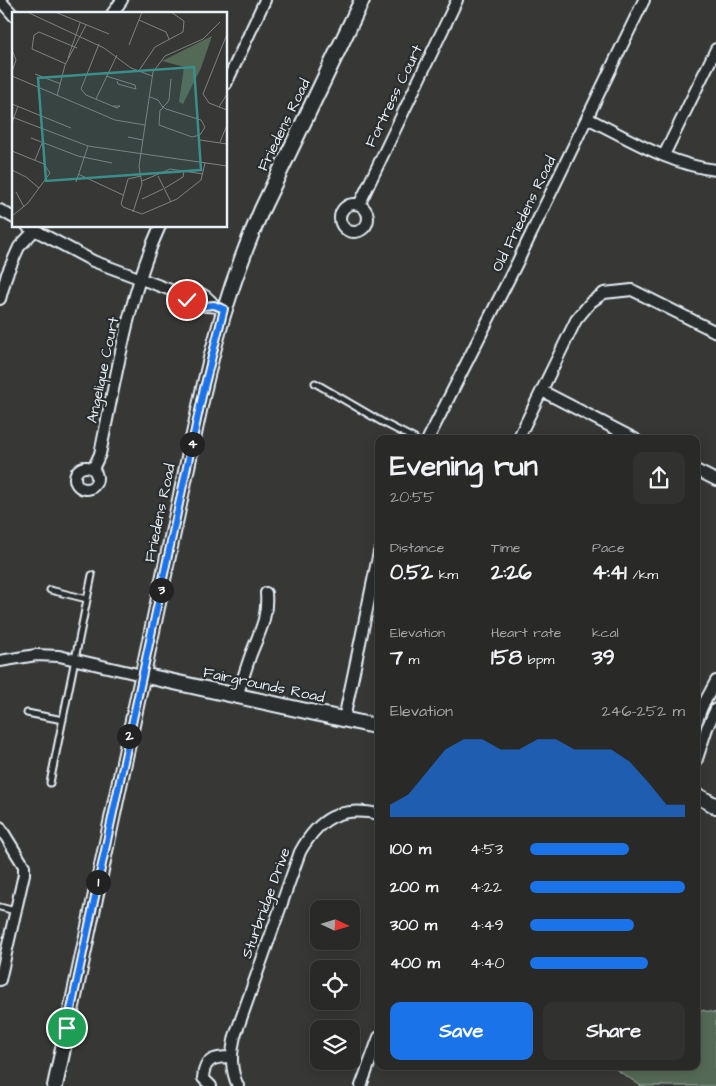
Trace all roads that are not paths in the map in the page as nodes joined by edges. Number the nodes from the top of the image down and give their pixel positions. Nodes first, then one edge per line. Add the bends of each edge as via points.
1 (0, 0) edge
2 (122, 0) edge
3 (265, 0) edge
4 (362, 0) edge
5 (457, 0) edge
6 (644, 0) edge
7 (113, 12) edge
8 (12, 14) edge
9 (716, 49) edge
10 (228, 80) edge
11 (587, 118) junction
12 (664, 155) junction
13 (716, 170) edge
14 (359, 205) dead end
15 (0, 210) edge
16 (12, 217) edge
17 (159, 228) edge
18 (31, 229) edge
19 (141, 278) junction
20 (0, 299) edge
21 (219, 307) junction
22 (716, 332) edge
23 (315, 383) dead end
24 (542, 391) junction
25 (407, 435) edge
26 (430, 435) edge
27 (520, 435) edge
28 (627, 435) edge
29 (92, 469) dead end
30 (700, 474) edge
31 (716, 480) edge
32 (375, 571) edge
33 (92, 575) dead end
34 (50, 590) dead end
35 (266, 593) dead end
36 (87, 599) junction
37 (75, 659) junction
38 (0, 661) edge
39 (142, 675) junction
40 (716, 681) edge
41 (237, 696) junction
42 (712, 696) edge
43 (716, 709) edge
44 (27, 713) dead end
45 (700, 716) edge
46 (62, 720) junction
47 (344, 720) junction
48 (375, 726) edge
49 (700, 750) edge
50 (50, 783) dead end
51 (700, 797) edge
52 (716, 806) edge
53 (375, 814) edge
54 (0, 827) edge
55 (0, 907) edge
56 (15, 912) junction
57 (1, 967) edge
58 (0, 980) edge
59 (375, 1048) edge
60 (231, 1057) junction
61 (55, 1086) edge
62 (211, 1086) edge
63 (236, 1086) edge
64 (361, 1086) edge

1 - 8 street
2 - 7 street
3 - 10 street
4 - 21 main road, Friedens Road
5 - 14 street, Fortress Court
6 - 11 street, Old Friedens Road
9 - 12 street
11 - 12 street
11 - 26 street, Old Friedens Road
12 - 13 street
15 - 16 street
17 - 19 street, Angelique Court
18 - 19 street via 93,261
18 - 20 street via 7,274
19 - 21 street via 176,292 195,292 208,297
19 - 29 street, Angelique Court via 126,331 100,454
21 - 39 main road, Friedens Road
22 - 24 street via 632,290 604,293 591,302 576,320
23 - 25 lane
24 - 27 street
24 - 28 street
30 - 31 street
32 - 47 street
33 - 36 lane
34 - 36 lane
35 - 41 street via 264,623
36 - 37 lane
37 - 38 street via 36,655
37 - 39 street
37 - 46 lane
39 - 41 main road, Fairgrounds Road
39 - 61 main road, Friedens Road
40 - 42 street
41 - 47 main road, Fairgrounds Road
42 - 45 street
43 - 49 street
44 - 46 lane
46 - 50 lane
47 - 48 main road, Fairgrounds Road
51 - 52 main road
53 - 60 street, Sturbridge Drive via 353,811 335,815 320,823 308,836 237,1028
54 - 56 street via 24,866
55 - 56 lane
56 - 57 street
57 - 58 street
59 - 64 street
60 - 62 street via 216,1058 206,1063 203,1078
60 - 63 street, Sturbridge Drive

